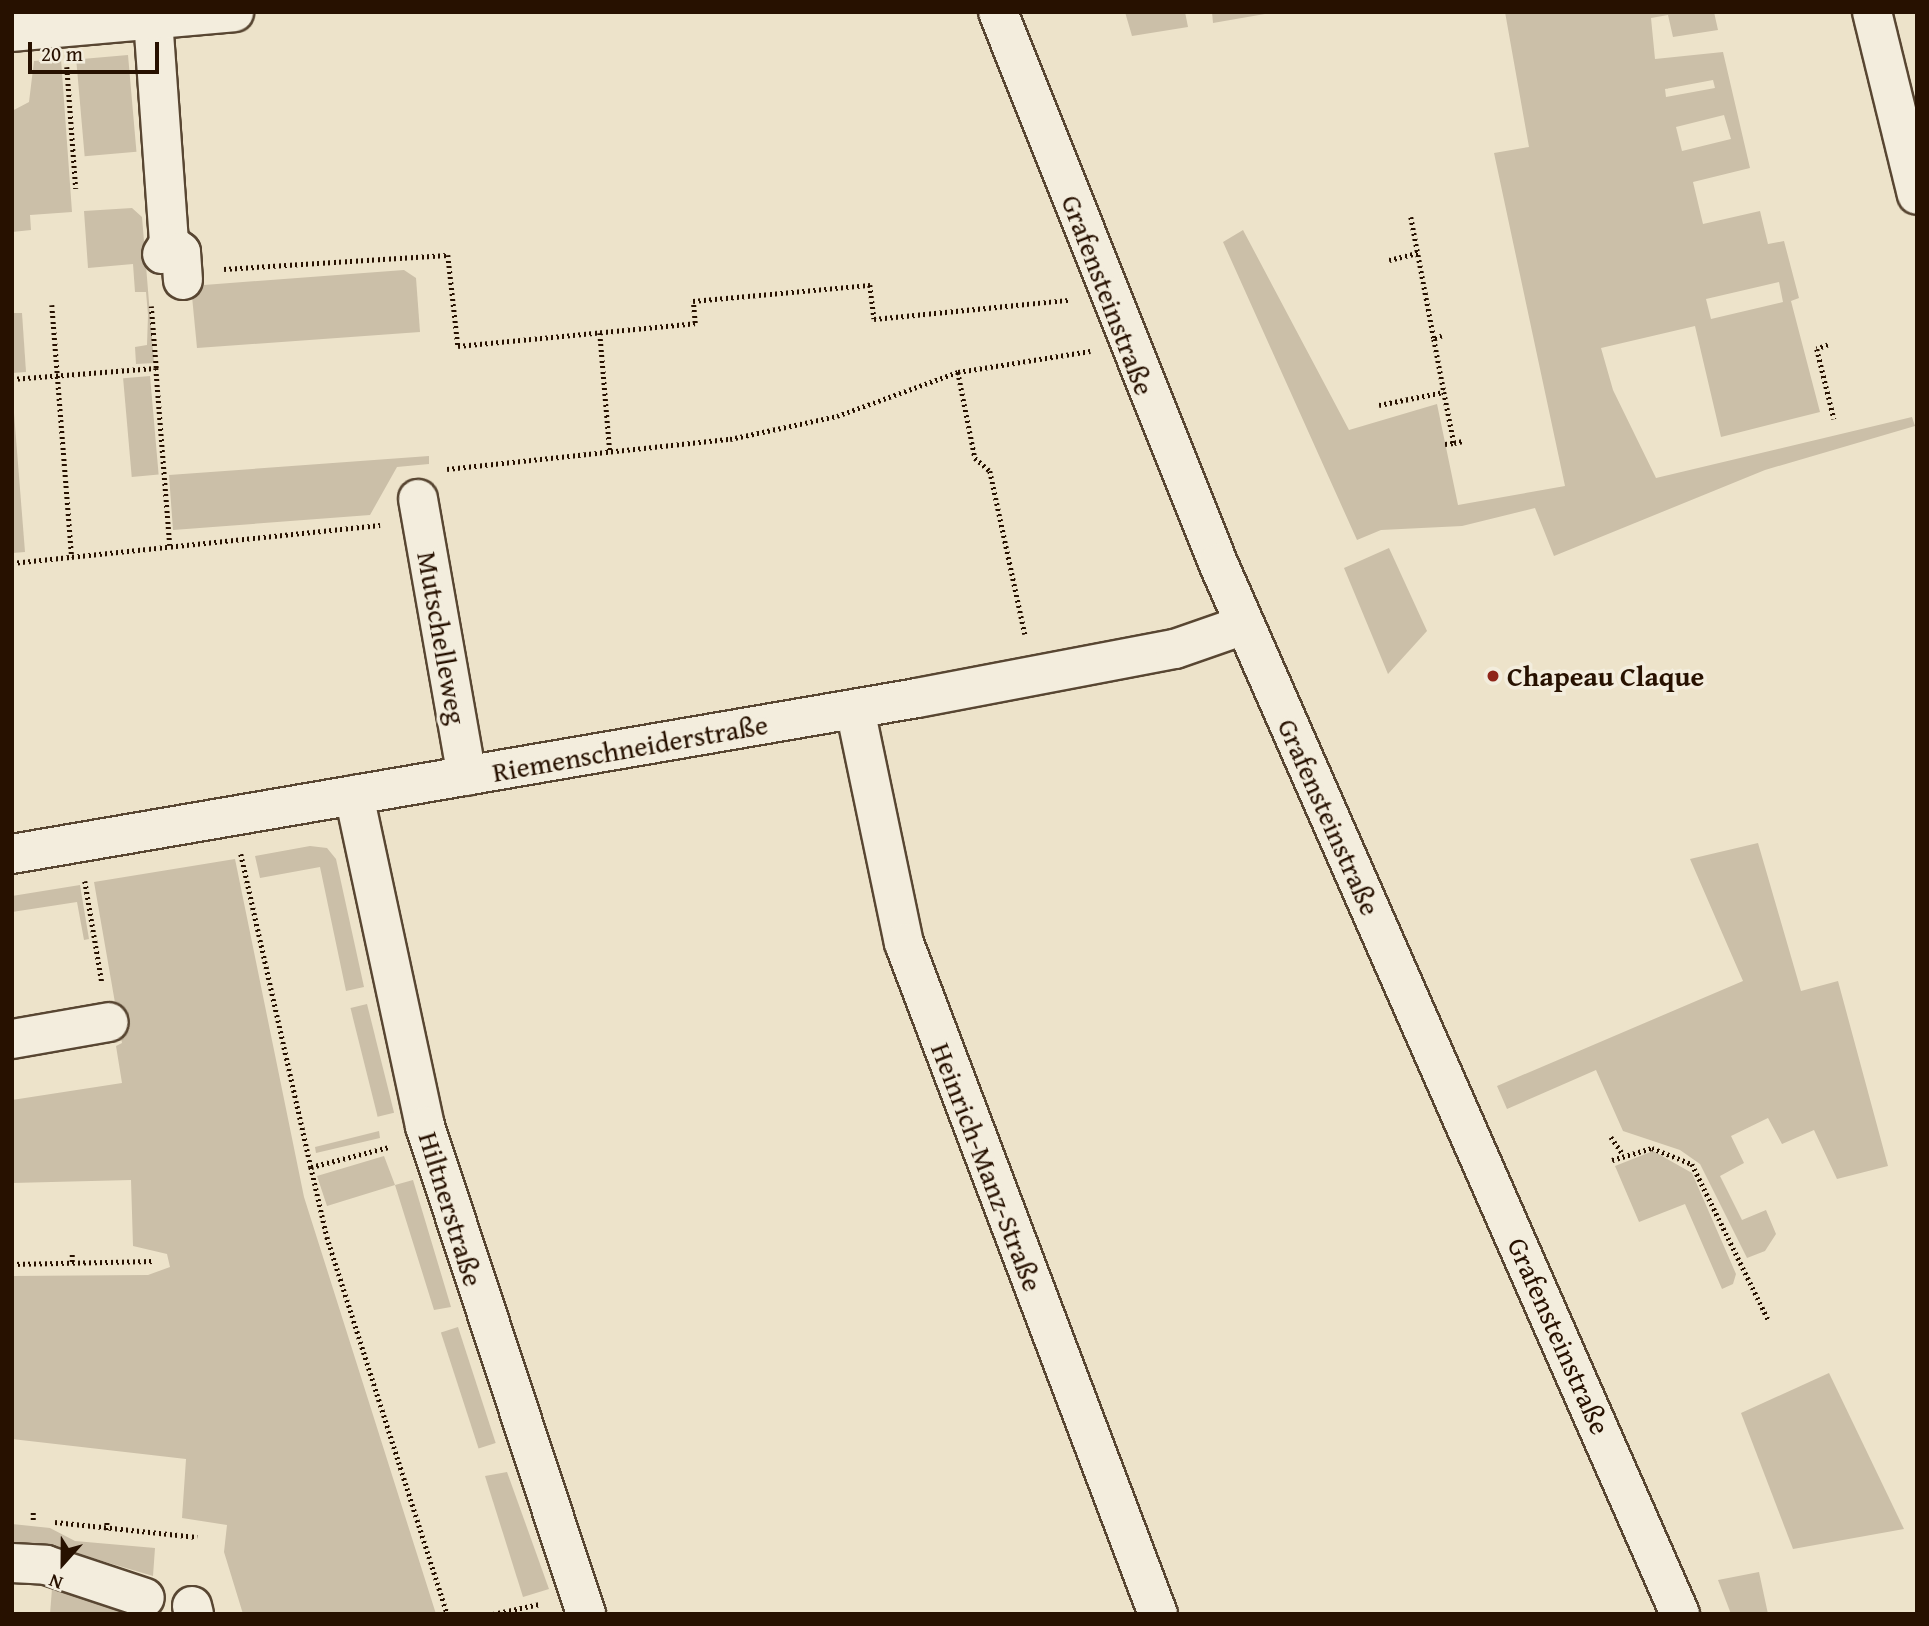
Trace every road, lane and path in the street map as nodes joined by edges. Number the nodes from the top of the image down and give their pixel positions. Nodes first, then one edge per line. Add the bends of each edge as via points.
1 (234, 12) edge
2 (998, 12) edge
3 (1872, 12) edge
4 (128, 18) edge
5 (65, 27) junction
6 (12, 32) edge
7 (76, 189) dead end
8 (1917, 195) edge
9 (1411, 217) dead end
10 (1418, 253) junction
11 (1389, 260) dead end
12 (183, 262) joint
13 (1108, 297) junction
14 (151, 300) dead end
15 (52, 305) dead end
16 (600, 332) junction
17 (1442, 336) dead end
18 (1434, 339) junction
19 (1127, 344) junction
20 (1828, 345) dead end
21 (156, 368) junction
22 (958, 372) junction
23 (58, 375) junction
24 (12, 379) edge
25 (1444, 392) junction
26 (1379, 405) dead end
27 (1834, 419) dead end
28 (1463, 441) dead end
29 (1454, 443) junction
30 (1445, 444) dead end
31 (610, 452) junction
32 (424, 497) junction
33 (382, 513) dead end
34 (376, 525) junction
35 (170, 545) junction
36 (72, 557) junction
37 (12, 563) edge
38 (1244, 625) junction
39 (1035, 676) junction
40 (855, 709) junction
41 (467, 776) junction
42 (354, 795) junction
43 (234, 816) junction
44 (79, 842) junction
45 (12, 854) edge
46 (90, 988) dead end
47 (109, 1023) dead end
48 (12, 1039) edge
49 (1611, 1137) dead end
50 (403, 1143) dead end
51 (1622, 1154) junction
52 (1612, 1160) dead end
53 (311, 1167) junction
54 (72, 1251) dead end
55 (154, 1261) dead end
56 (72, 1262) junction
57 (12, 1264) edge
58 (1769, 1321) dead end
59 (33, 1510) dead end
60 (22, 1519) dead end
61 (33, 1520) junction
62 (107, 1520) dead end
63 (106, 1530) junction
64 (197, 1537) dead end
65 (12, 1563) edge
66 (145, 1598) dead end
67 (447, 1614) edge
68 (586, 1614) edge
69 (1158, 1614) edge
70 (1680, 1614) edge

1 - 4 street
2 - 13 street, Grafensteinstraße
3 - 8 street
4 - 5 street
4 - 12 street
5 - 6 street
5 - 7 path
9 - 10 path
10 - 11 path
10 - 18 path
12 - 16 path via 448,255 458,346
13 - 16 path via 874,319 870,285 694,302 695,323
13 - 19 street, Grafensteinstraße
14 - 21 path
15 - 23 path
16 - 31 path
17 - 18 path
18 - 25 path
19 - 22 path
19 - 38 street, Grafensteinstraße
20 - 27 path via 1817,349
21 - 23 path
21 - 35 path
22 - 31 path via 837,416 730,439
22 - 39 path via 975,458 990,471
23 - 24 path
23 - 36 path
25 - 26 path
25 - 29 path
28 - 29 path
29 - 30 path
31 - 32 path
32 - 34 path
32 - 41 street, Mutschelleweg
33 - 34 path
34 - 35 path
35 - 36 path
36 - 37 path
38 - 39 street, Riemenschneiderstraße via 1175,649
38 - 70 street, Grafensteinstraße
39 - 40 street, Riemenschneiderstraße
40 - 41 street, Riemenschneiderstraße
40 - 69 street, Heinrich-Manz-Straße via 904,943
41 - 42 street, Riemenschneiderstraße
42 - 43 street, Riemenschneiderstraße
42 - 68 street, Hiltnerstraße via 425,1126
43 - 44 street, Riemenschneiderstraße
43 - 53 path
44 - 45 street, Riemenschneiderstraße
44 - 46 path via 103,985
47 - 48 street
49 - 51 path
50 - 53 path
51 - 52 path
51 - 58 path via 1652,1148 1692,1164
53 - 67 path via 327,1237
54 - 56 path
55 - 56 path
56 - 57 path
59 - 61 path
60 - 61 path
61 - 63 path
62 - 63 path
63 - 64 path
65 - 66 street via 46,1565

